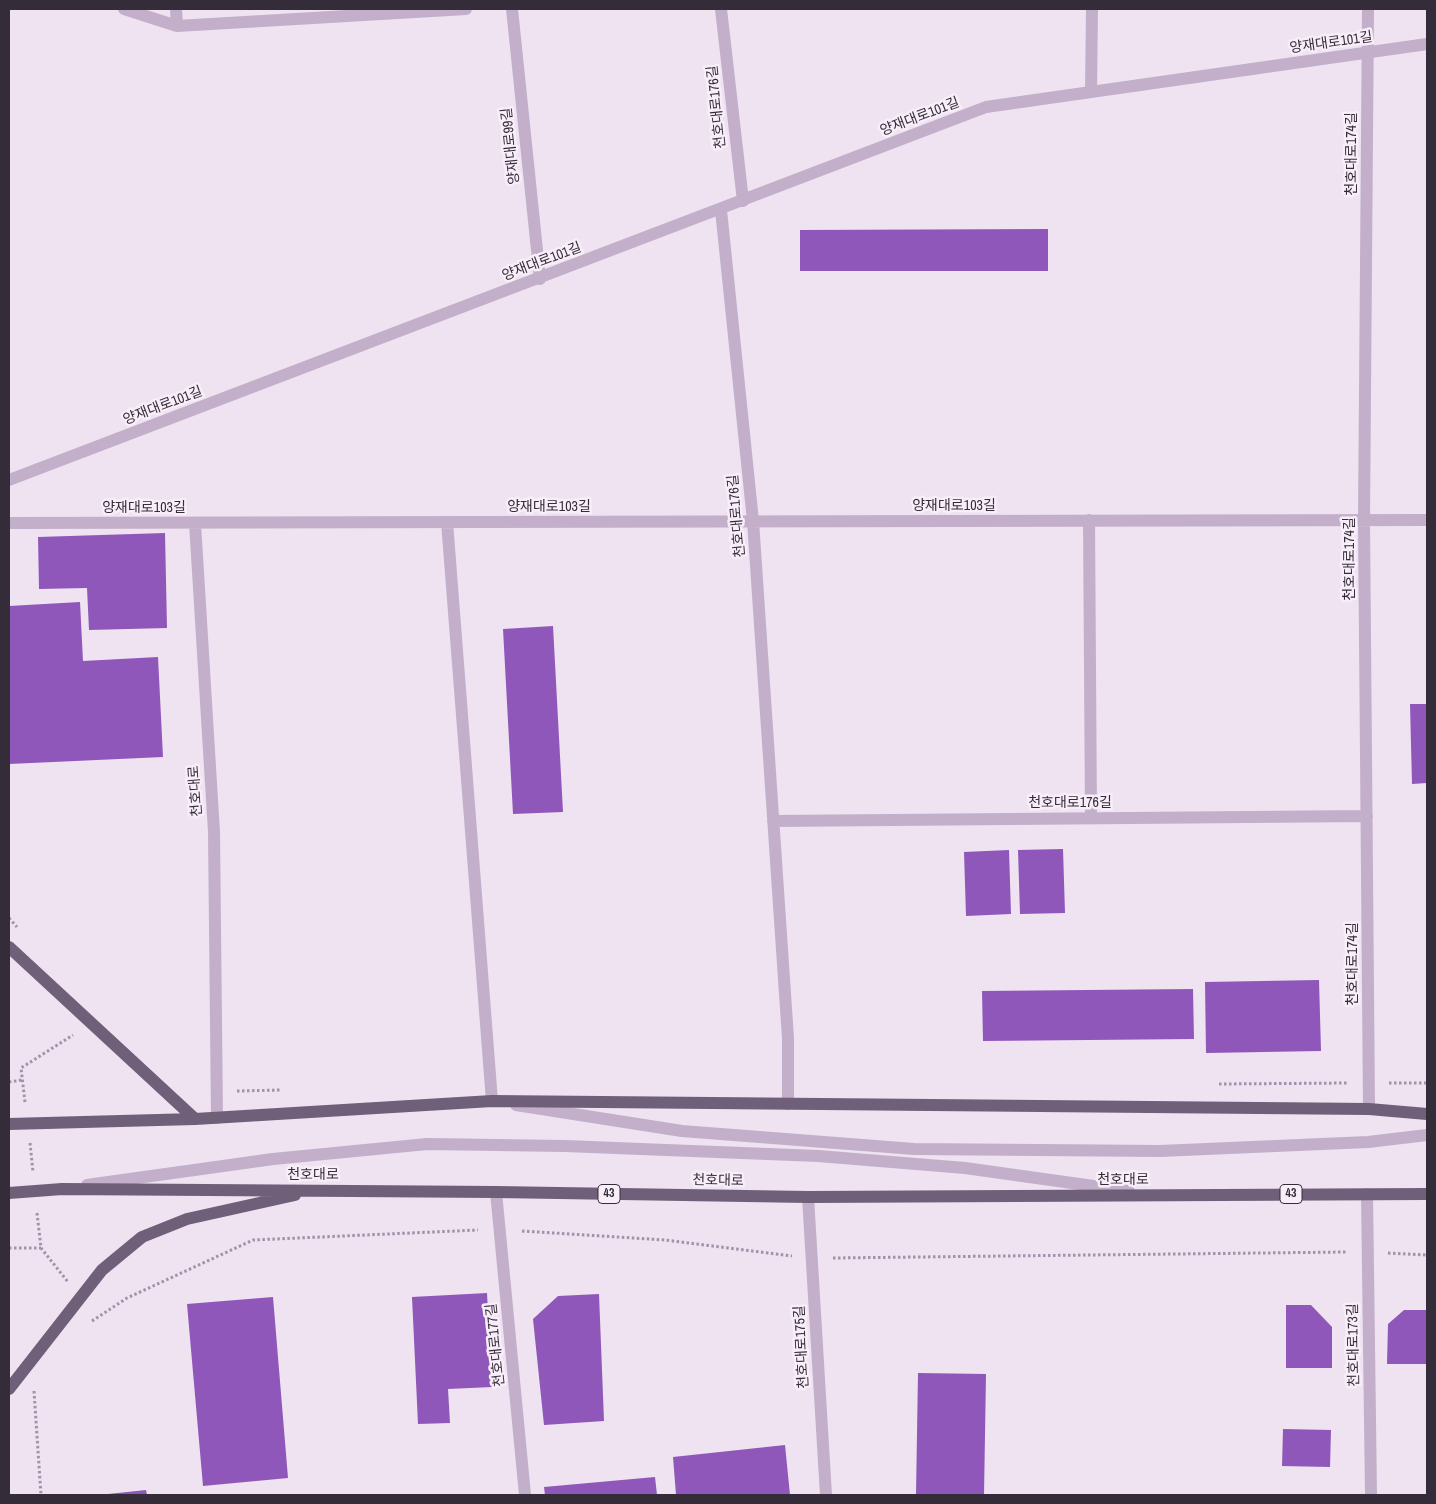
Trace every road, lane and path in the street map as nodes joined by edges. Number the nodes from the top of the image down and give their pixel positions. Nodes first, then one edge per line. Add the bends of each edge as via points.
1 (124, 9) edge
2 (176, 9) edge
3 (466, 9) edge
4 (512, 9) edge
5 (721, 9) edge
6 (1092, 9) edge
7 (1368, 9) edge
8 (438, 10) edge
9 (177, 26) junction
10 (1427, 44) edge
11 (1368, 52) junction
12 (1091, 92) junction
13 (743, 201) junction
14 (721, 210) junction
15 (540, 279) junction
16 (9, 480) edge
17 (1089, 520) junction
18 (1364, 520) junction
19 (1427, 520) edge
20 (753, 521) junction
21 (194, 522) junction
22 (447, 522) junction
23 (9, 523) edge
24 (1367, 816) junction
25 (1091, 818) junction
26 (773, 821) junction
27 (9, 947) edge
28 (91, 1023) junction
29 (22, 1080) junction
30 (9, 1082) edge
31 (492, 1101) junction
32 (788, 1104) junction
33 (1369, 1109) junction
34 (1427, 1114) edge
35 (217, 1118) junction
36 (195, 1119) junction
37 (9, 1124) edge
38 (27, 1124) junction
39 (1427, 1135) edge
40 (62, 1189) junction
41 (318, 1190) junction
42 (35, 1191) junction
43 (496, 1192) junction
44 (9, 1193) edge
45 (1367, 1194) junction
46 (1427, 1194) edge
47 (1156, 1195) junction
48 (808, 1197) junction
49 (500, 1229) junction
50 (9, 1248) edge
51 (1368, 1252) junction
52 (1427, 1255) edge
53 (812, 1258) junction
54 (89, 1325) dead end
55 (9, 1389) edge
56 (34, 1390) dead end
57 (41, 1495) edge
58 (526, 1495) edge
59 (826, 1495) edge
60 (1371, 1495) edge

1 - 9 street
2 - 9 street
3 - 8 street
4 - 15 street, 양재대로99길
5 - 13 street, 천호대로176길
6 - 12 street
7 - 11 street, 천호대로174길
8 - 9 street
10 - 11 street, 양재대로101길
11 - 12 street, 양재대로101길
11 - 18 street, 천호대로174길
12 - 13 street, 양재대로101길 via 986,107
13 - 14 street, 양재대로101길
14 - 15 street, 양재대로101길
14 - 20 street, 천호대로176길
15 - 16 street, 양재대로101길
17 - 18 street, 양재대로103길
17 - 20 street, 양재대로103길
17 - 25 street
18 - 19 street, 양재대로103길
18 - 24 street, 천호대로174길
20 - 22 street, 양재대로103길
20 - 26 street, 천호대로176길
21 - 22 street, 양재대로103길
21 - 23 street, 양재대로103길
21 - 35 street, 천호대로 via 214,832
22 - 31 street
24 - 25 street, 천호대로176길
24 - 33 street, 천호대로174길
25 - 26 street, 천호대로176길
26 - 32 street, 천호대로176길 via 788,1038
27 - 28 main road
28 - 29 path via 21,1068
28 - 36 main road
29 - 30 path
29 - 38 path
31 - 32 main road
31 - 35 main road
31 - 39 street via 682,1131 914,1149 1160,1152 1368,1142
32 - 33 main road
33 - 34 main road
35 - 36 main road
36 - 38 main road
37 - 38 main road
38 - 42 path
40 - 41 main road, 천호대로 / 43
40 - 42 main road, 천호대로 / 43
40 - 47 street via 272,1159 427,1144 818,1156 965,1168
41 - 43 main road, 천호대로 / 43
41 - 55 main road via 187,1219 142,1237 102,1270
42 - 44 main road, 천호대로 / 43
42 - 50 path via 41,1248
43 - 48 main road, 천호대로 / 43
43 - 49 street, 천호대로177길
45 - 46 main road, 천호대로 / 43
45 - 47 main road, 천호대로 / 43
45 - 51 street, 천호대로173길
47 - 48 main road, 천호대로 / 43
48 - 53 street, 천호대로175길
49 - 53 path via 664,1240
49 - 54 path via 253,1240 127,1298 95,1317
49 - 58 street, 천호대로177길
51 - 52 path
51 - 53 path
51 - 60 street, 천호대로173길
53 - 59 street, 천호대로175길
56 - 57 path

